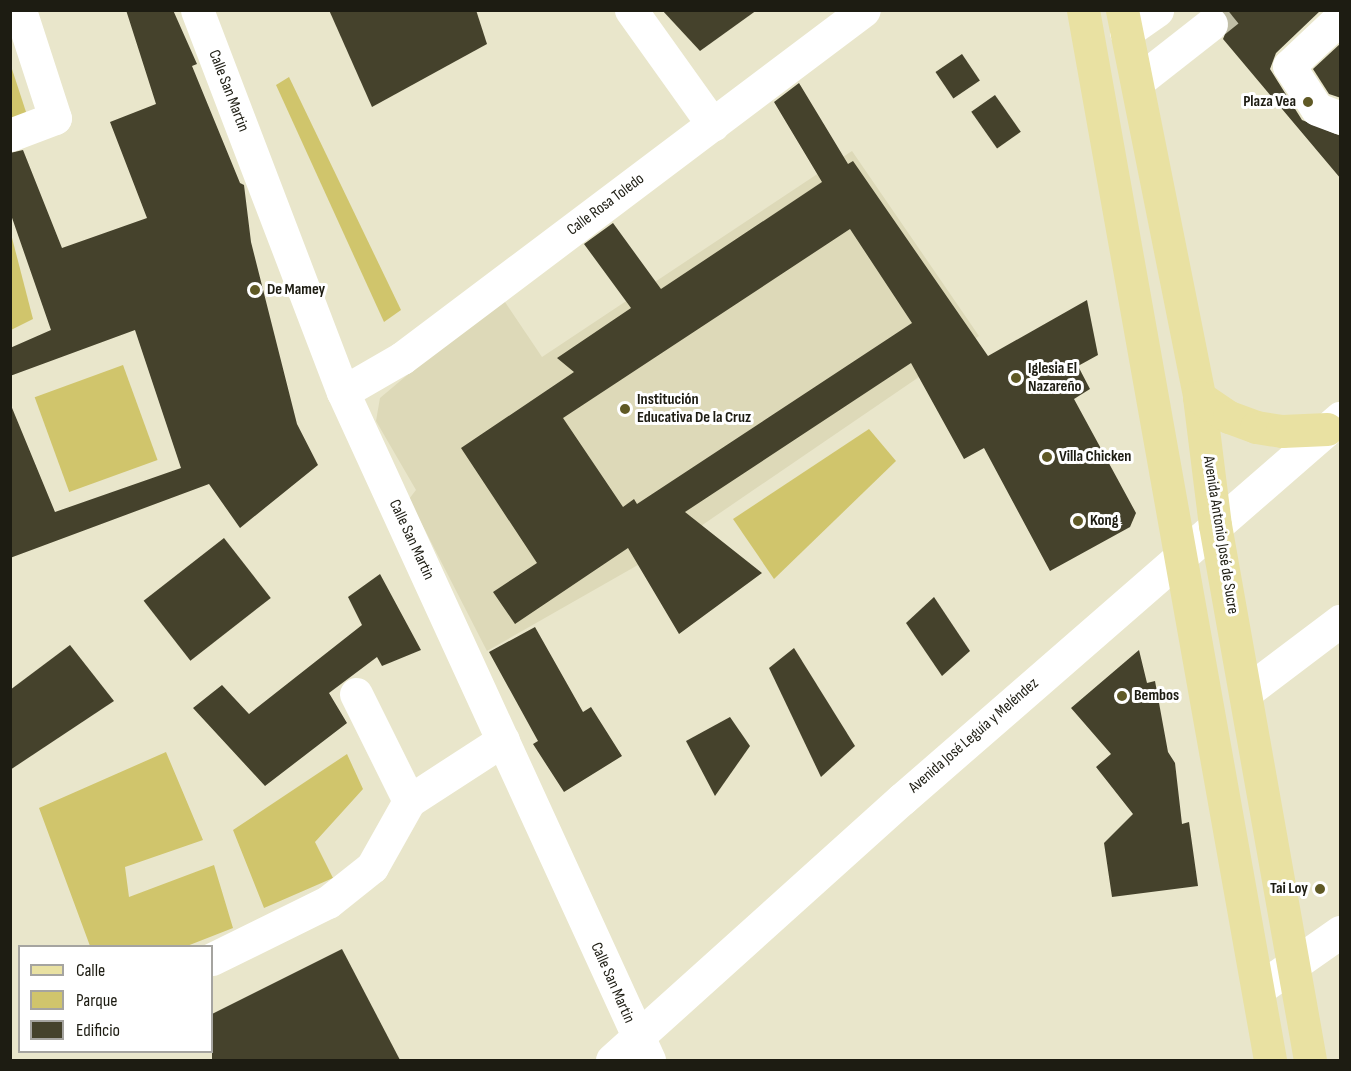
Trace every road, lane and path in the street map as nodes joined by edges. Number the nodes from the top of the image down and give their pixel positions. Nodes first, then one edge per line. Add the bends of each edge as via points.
1 (20, 10) edge
2 (197, 10) edge
3 (631, 10) edge
4 (864, 10) edge
5 (1083, 10) edge
6 (1157, 10) edge
7 (1341, 18) edge
8 (1124, 21) edge
9 (1211, 24) tunnel mouth
10 (1137, 82) junction
11 (1341, 118) edge
12 (712, 125) junction
13 (10, 135) edge
14 (343, 392) junction
15 (1199, 397) junction
16 (1334, 423) edge
17 (1215, 525) junction
18 (1181, 557) junction
19 (1341, 621) edge
20 (1246, 692) junction
21 (356, 694) dead end
22 (503, 740) junction
23 (410, 801) junction
24 (1341, 932) edge
25 (213, 959) edge
26 (1293, 966) junction
27 (1260, 988) junction
28 (643, 1050) edge
29 (612, 1060) edge
30 (1270, 1060) edge
31 (1310, 1060) edge

1 - 13 street via 55,118
2 - 14 street, Calle San Martin
3 - 12 street
4 - 12 street, Calle Rosa Toledo
5 - 18 main road
6 - 8 street
7 - 11 street via 1289,66 1317,109
8 - 10 main road, Avenida Antonio José de Sucre
9 - 10 street
10 - 15 main road, Avenida Antonio José de Sucre
12 - 14 street, Calle Rosa Toledo via 402,358
14 - 22 street, Calle San Martin
15 - 16 main road via 1229,417 1256,427 1282,430
15 - 17 main road, Avenida Antonio José de Sucre
16 - 17 street, Avenida José Leguía y Meléndez
17 - 18 street, Avenida José Leguía y Meléndez
17 - 20 main road, Avenida Antonio José de Sucre
18 - 27 main road
18 - 28 street, Avenida José Leguía y Meléndez via 902,799
19 - 20 street
20 - 26 main road, Avenida Antonio José de Sucre
21 - 23 street
22 - 23 street
22 - 28 street, Calle San Martin
23 - 25 street via 372,867 328,902
24 - 26 street
26 - 27 street
26 - 31 main road, Avenida Antonio José de Sucre
27 - 30 main road
28 - 29 street, Avenida José Leguía y Meléndez

